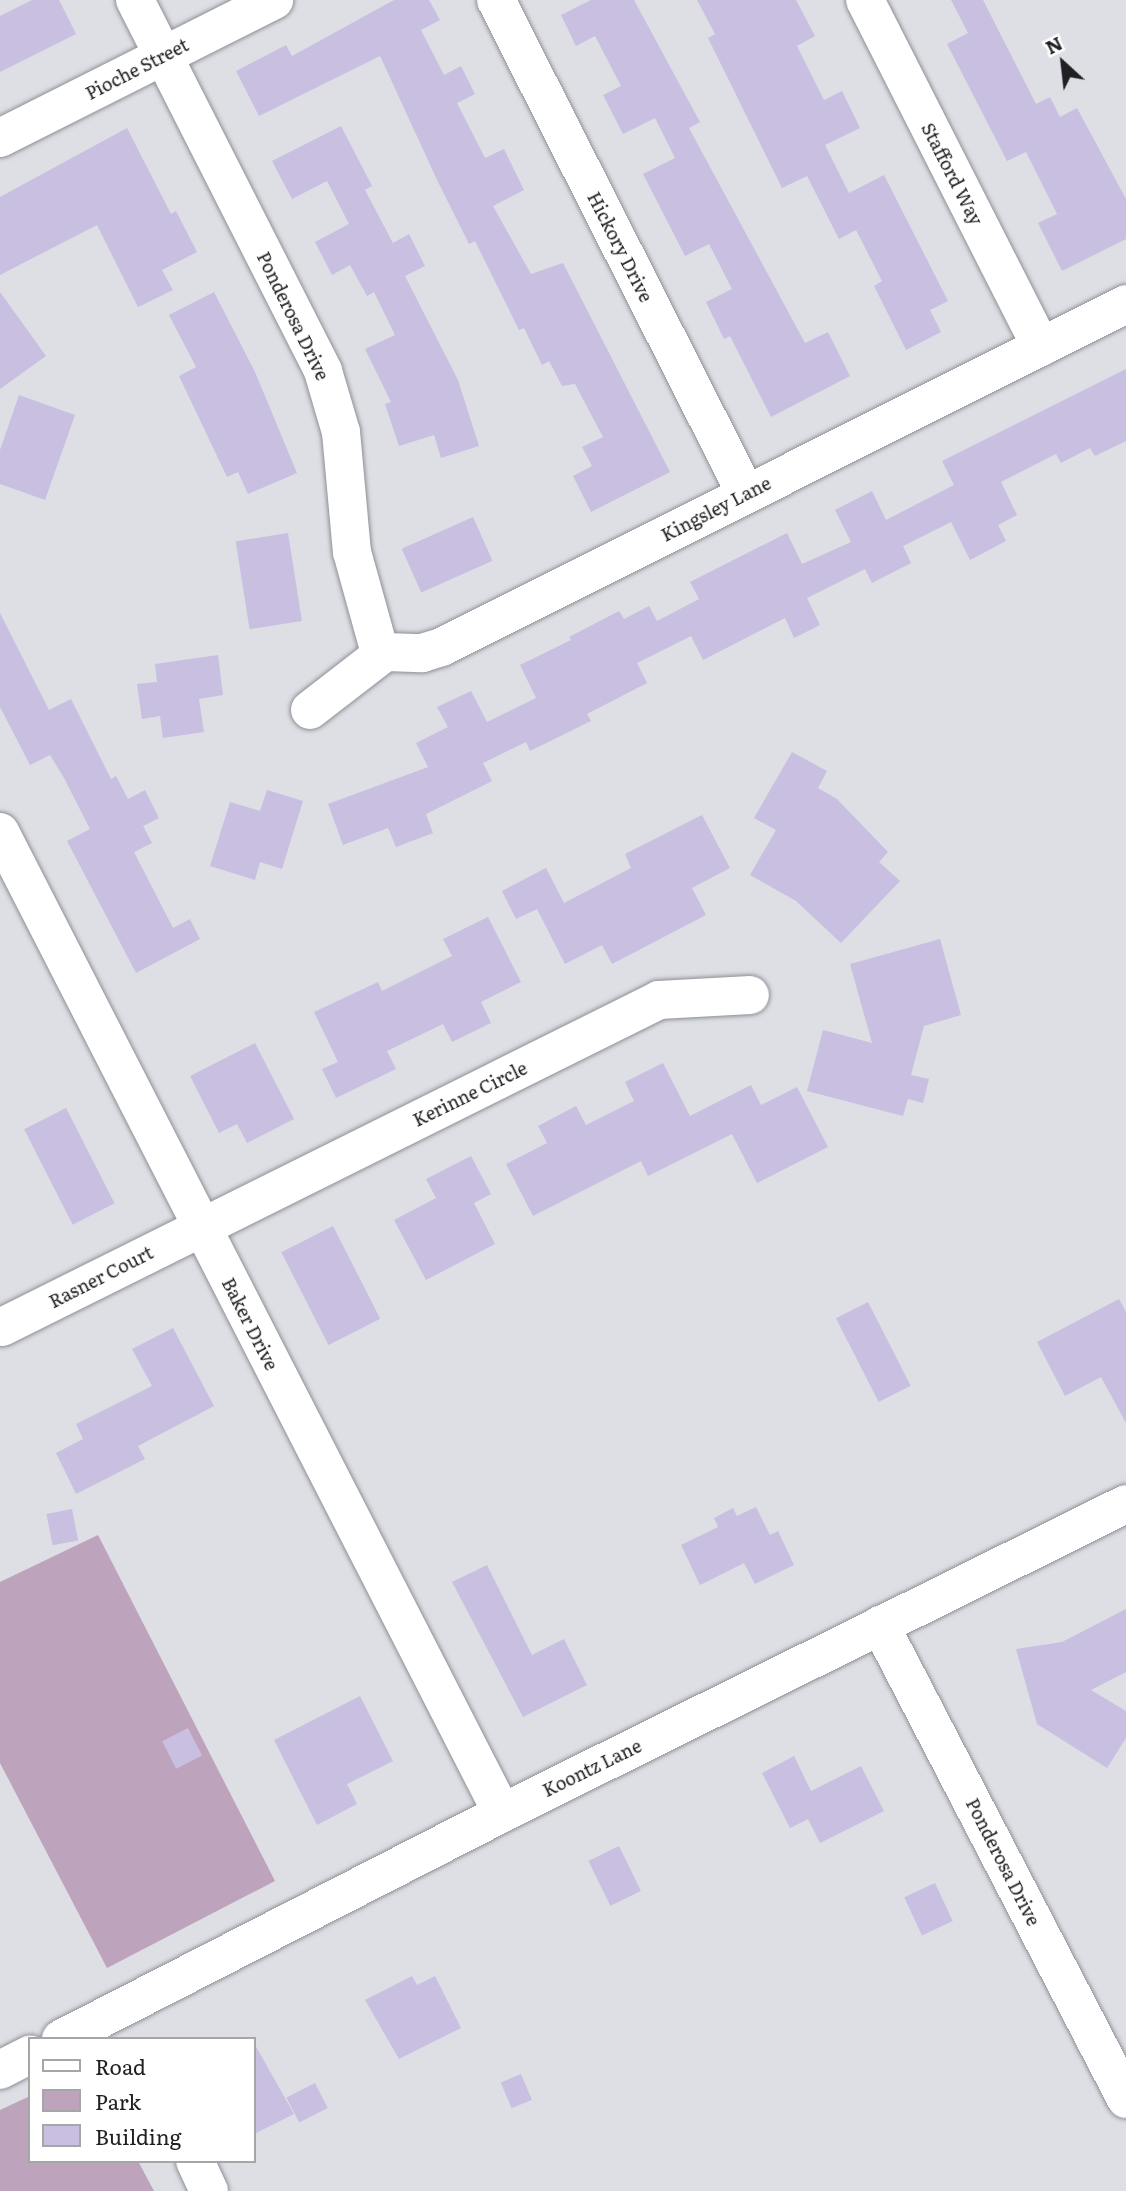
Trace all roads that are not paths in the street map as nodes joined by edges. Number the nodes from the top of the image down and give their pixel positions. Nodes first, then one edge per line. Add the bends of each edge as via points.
1 (135, 0) edge
2 (274, 0) edge
3 (496, 0) edge
4 (865, 0) edge
5 (163, 56) junction
6 (0, 138) edge
7 (1126, 304) edge
8 (1041, 347) junction
9 (746, 494) junction
10 (384, 652) junction
11 (310, 709) dead end
12 (4, 850) edge
13 (750, 995) dead end
14 (200, 1227) junction
15 (2, 1327) dead end
16 (1126, 1504) edge
17 (880, 1625) junction
18 (502, 1813) junction
19 (128, 2024) edge
20 (70, 2037) edge
21 (28, 2056) edge
22 (0, 2070) edge
23 (1126, 2099) edge
24 (196, 2163) edge
25 (209, 2191) edge

1 - 5 street, Ponderosa Drive
2 - 5 street, Pioche Street
3 - 9 street, Hickory Drive
4 - 8 street, Stafford Way
5 - 6 street, Pioche Street
5 - 10 street, Ponderosa Drive via 323,371 341,432 352,552 378,646
7 - 8 street, Kingsley Lane
8 - 9 street, Kingsley Lane
9 - 10 street, Kingsley Lane via 442,647 422,653
10 - 11 street
12 - 14 street, Baker Drive
13 - 14 street, Kerinne Circle via 659,1000
14 - 15 street, Rasner Court
14 - 18 street, Baker Drive
16 - 17 street, Koontz Lane
17 - 18 street, Koontz Lane
17 - 23 street, Ponderosa Drive
18 - 19 street, Koontz Lane
19 - 20 street, Koontz Lane
21 - 22 street
24 - 25 street

